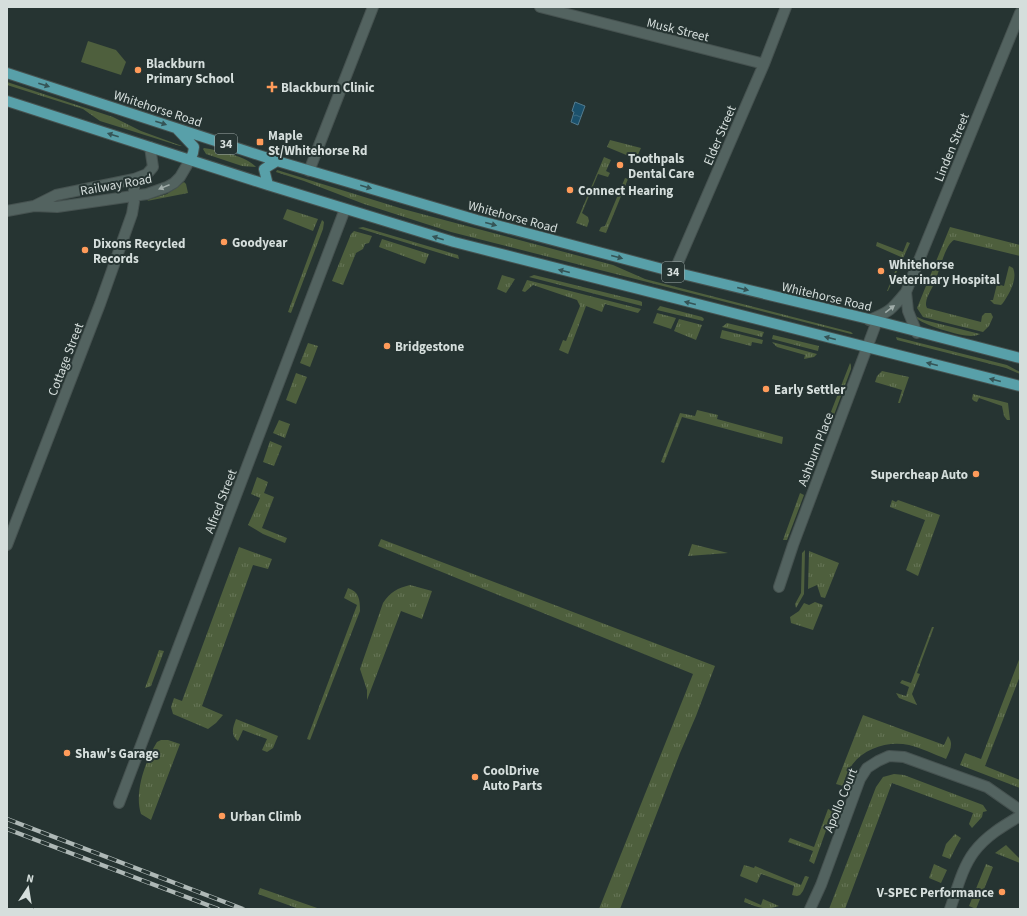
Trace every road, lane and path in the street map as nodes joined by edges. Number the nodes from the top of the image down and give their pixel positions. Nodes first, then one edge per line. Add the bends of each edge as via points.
1 (373, 7) edge
2 (540, 7) edge
3 (786, 7) edge
4 (1020, 13) edge
5 (764, 64) junction
6 (7, 73) edge
7 (7, 101) edge
8 (176, 128) junction
9 (150, 147) junction
10 (190, 160) junction
11 (277, 161) junction
12 (309, 170) junction
13 (134, 179) junction
14 (268, 185) junction
15 (134, 196) junction
16 (34, 206) junction
17 (344, 209) junction
18 (7, 211) edge
19 (674, 272) junction
20 (906, 292) junction
21 (873, 321) junction
22 (917, 333) junction
23 (867, 348) junction
24 (1020, 358) edge
25 (1020, 386) edge
26 (7, 545) edge
27 (779, 587) dead end
28 (119, 803) dead end
29 (1020, 810) edge
30 (1020, 816) edge
31 (810, 909) edge
32 (950, 909) edge

1 - 12 street
2 - 5 street, Musk Street
3 - 5 street, Elder Street
4 - 20 street, Linden Street
5 - 19 street, Elder Street
6 -> 8 main road, Whitehorse Road / 34
9 -> 7 main road, 34
8 - 10 main road via 194,147
8 - 11 main road, Whitehorse Road / 34
9 - 10 main road, 34
9 - 13 street, Railway Road via 153,167 147,174
10 - 14 main road, 34
10 -> 15 street, Railway Road via 174,182 147,194
11 - 12 main road, Whitehorse Road / 34
11 - 14 main road via 264,169
12 -> 19 main road, Whitehorse Road / 34 via 477,220
13 - 15 street, Cottage Street
13 - 16 street, Railway Road via 56,195
14 - 17 main road, 34
15 - 16 street, Railway Road via 57,207
15 - 26 street, Cottage Street via 132,214 100,304
16 - 18 street, Railway Road
23 -> 17 main road, 34 via 454,242
17 - 28 street, Alfred Street
19 -> 21 main road, Whitehorse Road / 34
21 -> 20 street, Linden Street via 893,308
20 - 22 street, Linden Street via 908,312
21 - 22 main road, Whitehorse Road / 34
21 - 23 street, Ashburn Place
22 - 24 main road, Whitehorse Road / 34
25 -> 23 main road, 34
23 - 27 street, Ashburn Place
29 - 31 street, Apollo Court via 987,787 904,757 889,756 878,761 867,768 860,779
30 - 32 street via 999,828 974,852

